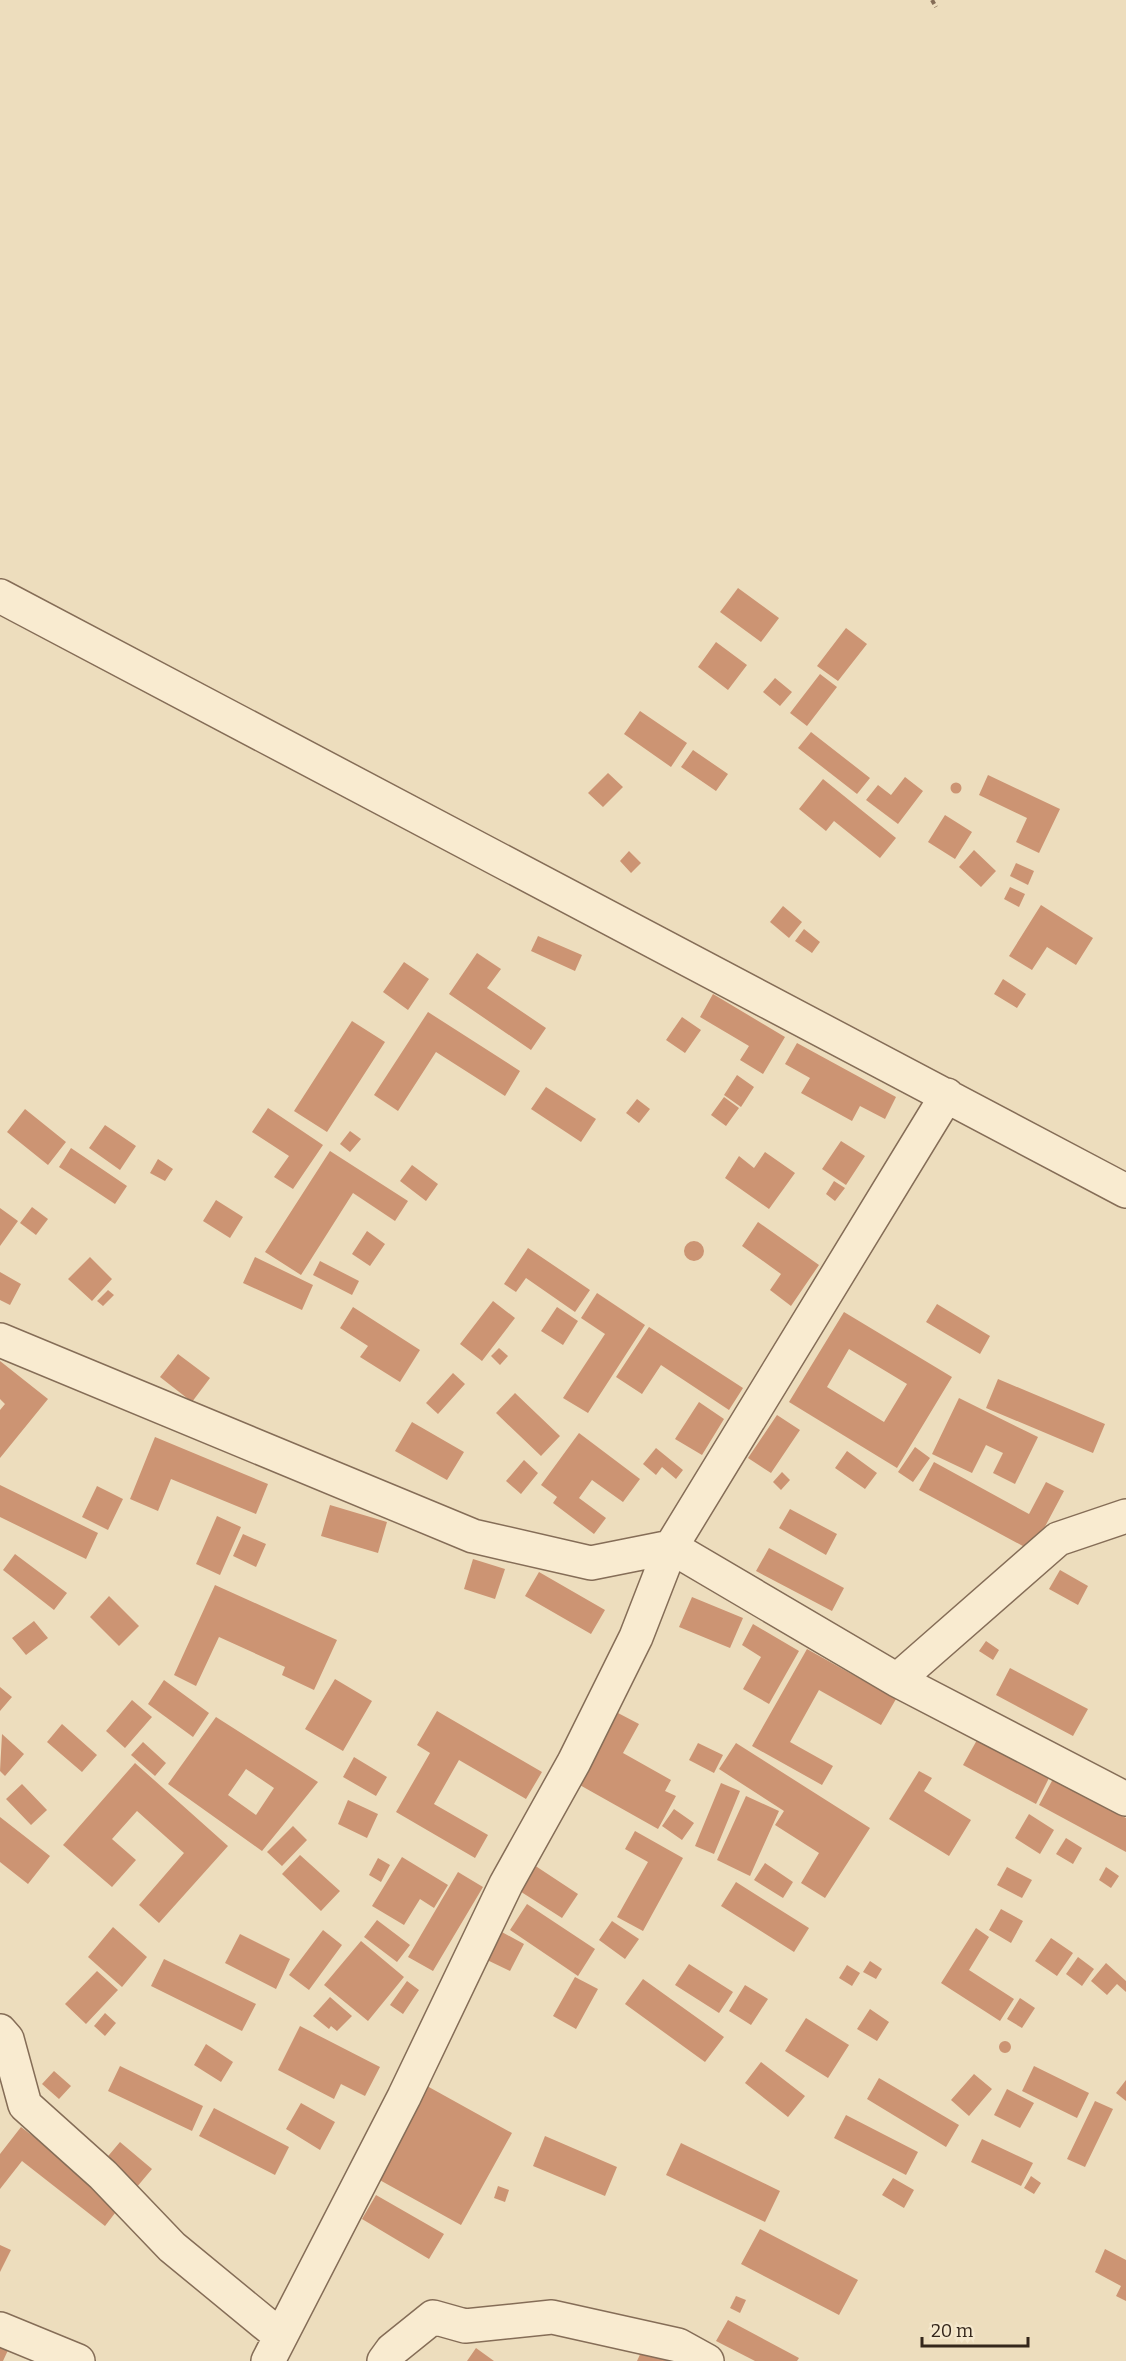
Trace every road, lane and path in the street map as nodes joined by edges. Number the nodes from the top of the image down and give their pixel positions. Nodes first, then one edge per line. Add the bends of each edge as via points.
1 (932, 0) edge
2 (936, 8) dead end
3 (0, 596) edge
4 (948, 1095) junction
5 (1126, 1191) edge
6 (0, 1340) edge
7 (1126, 1516) edge
8 (671, 1547) junction
9 (897, 1680) junction
10 (1126, 1799) edge
11 (0, 2031) edge
12 (0, 2329) edge
13 (273, 2348) edge
14 (78, 2361) edge
15 (384, 2361) edge
16 (707, 2361) edge

1 - 2 path
3 - 4 street
4 - 5 street
4 - 8 street
6 - 8 street via 473,1536 591,1563
7 - 9 street via 1058,1539
8 - 9 street
8 - 13 street via 636,1637 574,1762 506,1884 404,2097
9 - 10 street
11 - 13 street via 7,2039 25,2105 104,2175
12 - 14 street
15 - 16 street via 433,2317 465,2326 552,2317 678,2345

